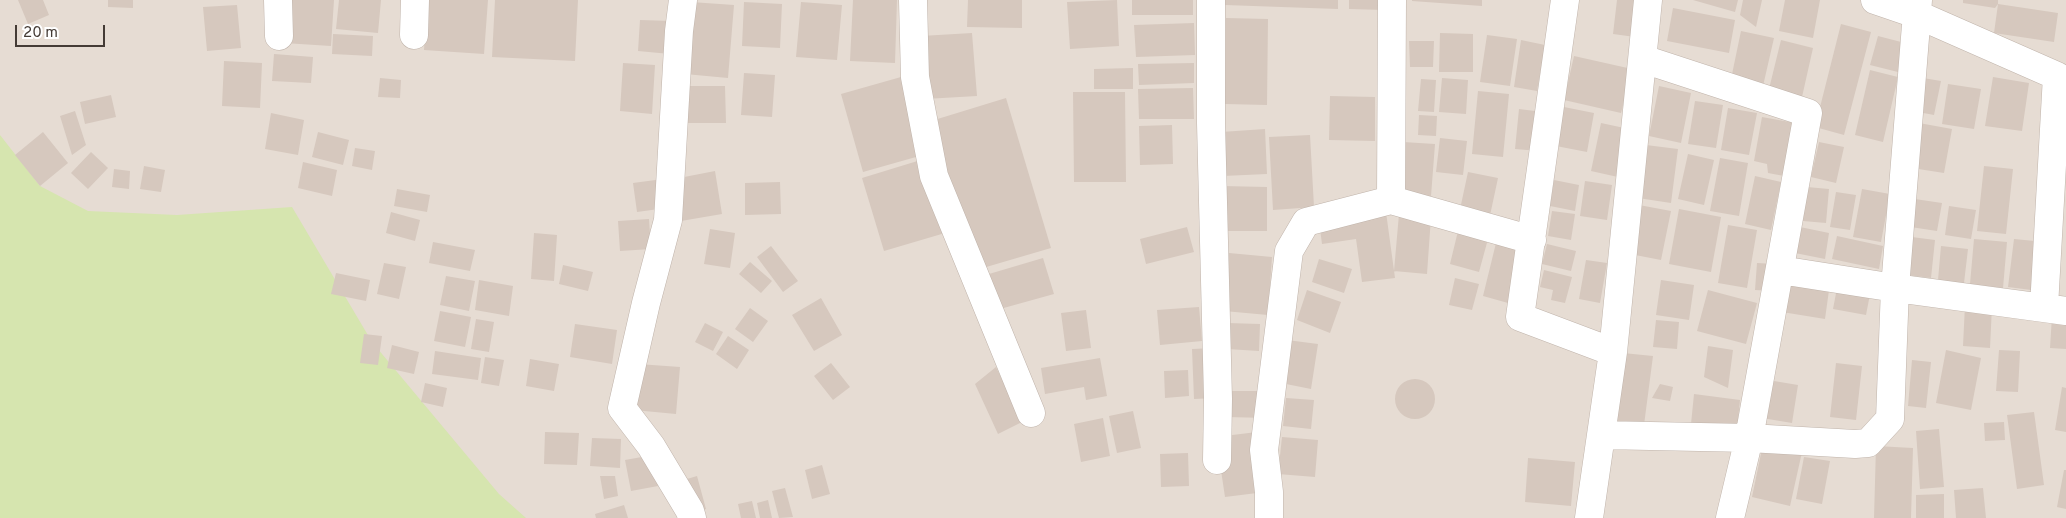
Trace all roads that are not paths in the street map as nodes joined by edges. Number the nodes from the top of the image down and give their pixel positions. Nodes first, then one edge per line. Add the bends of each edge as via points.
1 (278, 0) edge
2 (415, 0) edge
3 (683, 0) edge
4 (914, 0) edge
5 (1211, 0) edge
6 (1392, 0) edge
7 (1566, 0) edge
8 (1648, 0) edge
9 (1875, 0) edge
10 (1917, 7) edge
11 (414, 34) dead end
12 (279, 36) dead end
13 (1642, 60) junction
14 (2061, 78) edge
15 (1391, 200) junction
16 (1532, 240) junction
17 (1780, 270) junction
18 (1895, 288) junction
19 (2055, 309) edge
20 (1613, 352) junction
21 (1031, 413) dead end
22 (1601, 435) junction
23 (1749, 438) junction
24 (1217, 460) dead end
25 (692, 518) edge
26 (1269, 518) edge
27 (1589, 518) edge
28 (1730, 518) edge

1 - 12 street
2 - 11 street
3 - 25 street via 668,220 622,408 651,446
4 - 21 street via 915,77 934,176
5 - 24 street
6 - 15 street
7 - 16 street
8 - 13 street
9 - 10 street
10 - 14 street
10 - 18 street
13 - 17 street via 1808,113
13 - 20 street
14 - 19 street
15 - 16 street
15 - 26 street via 1306,222 1289,251 1264,450
16 - 20 street via 1520,317
17 - 18 street
17 - 23 street
18 - 19 street
18 - 23 street via 1890,419 1868,443
20 - 22 street
22 - 23 street
22 - 27 street
23 - 28 street

